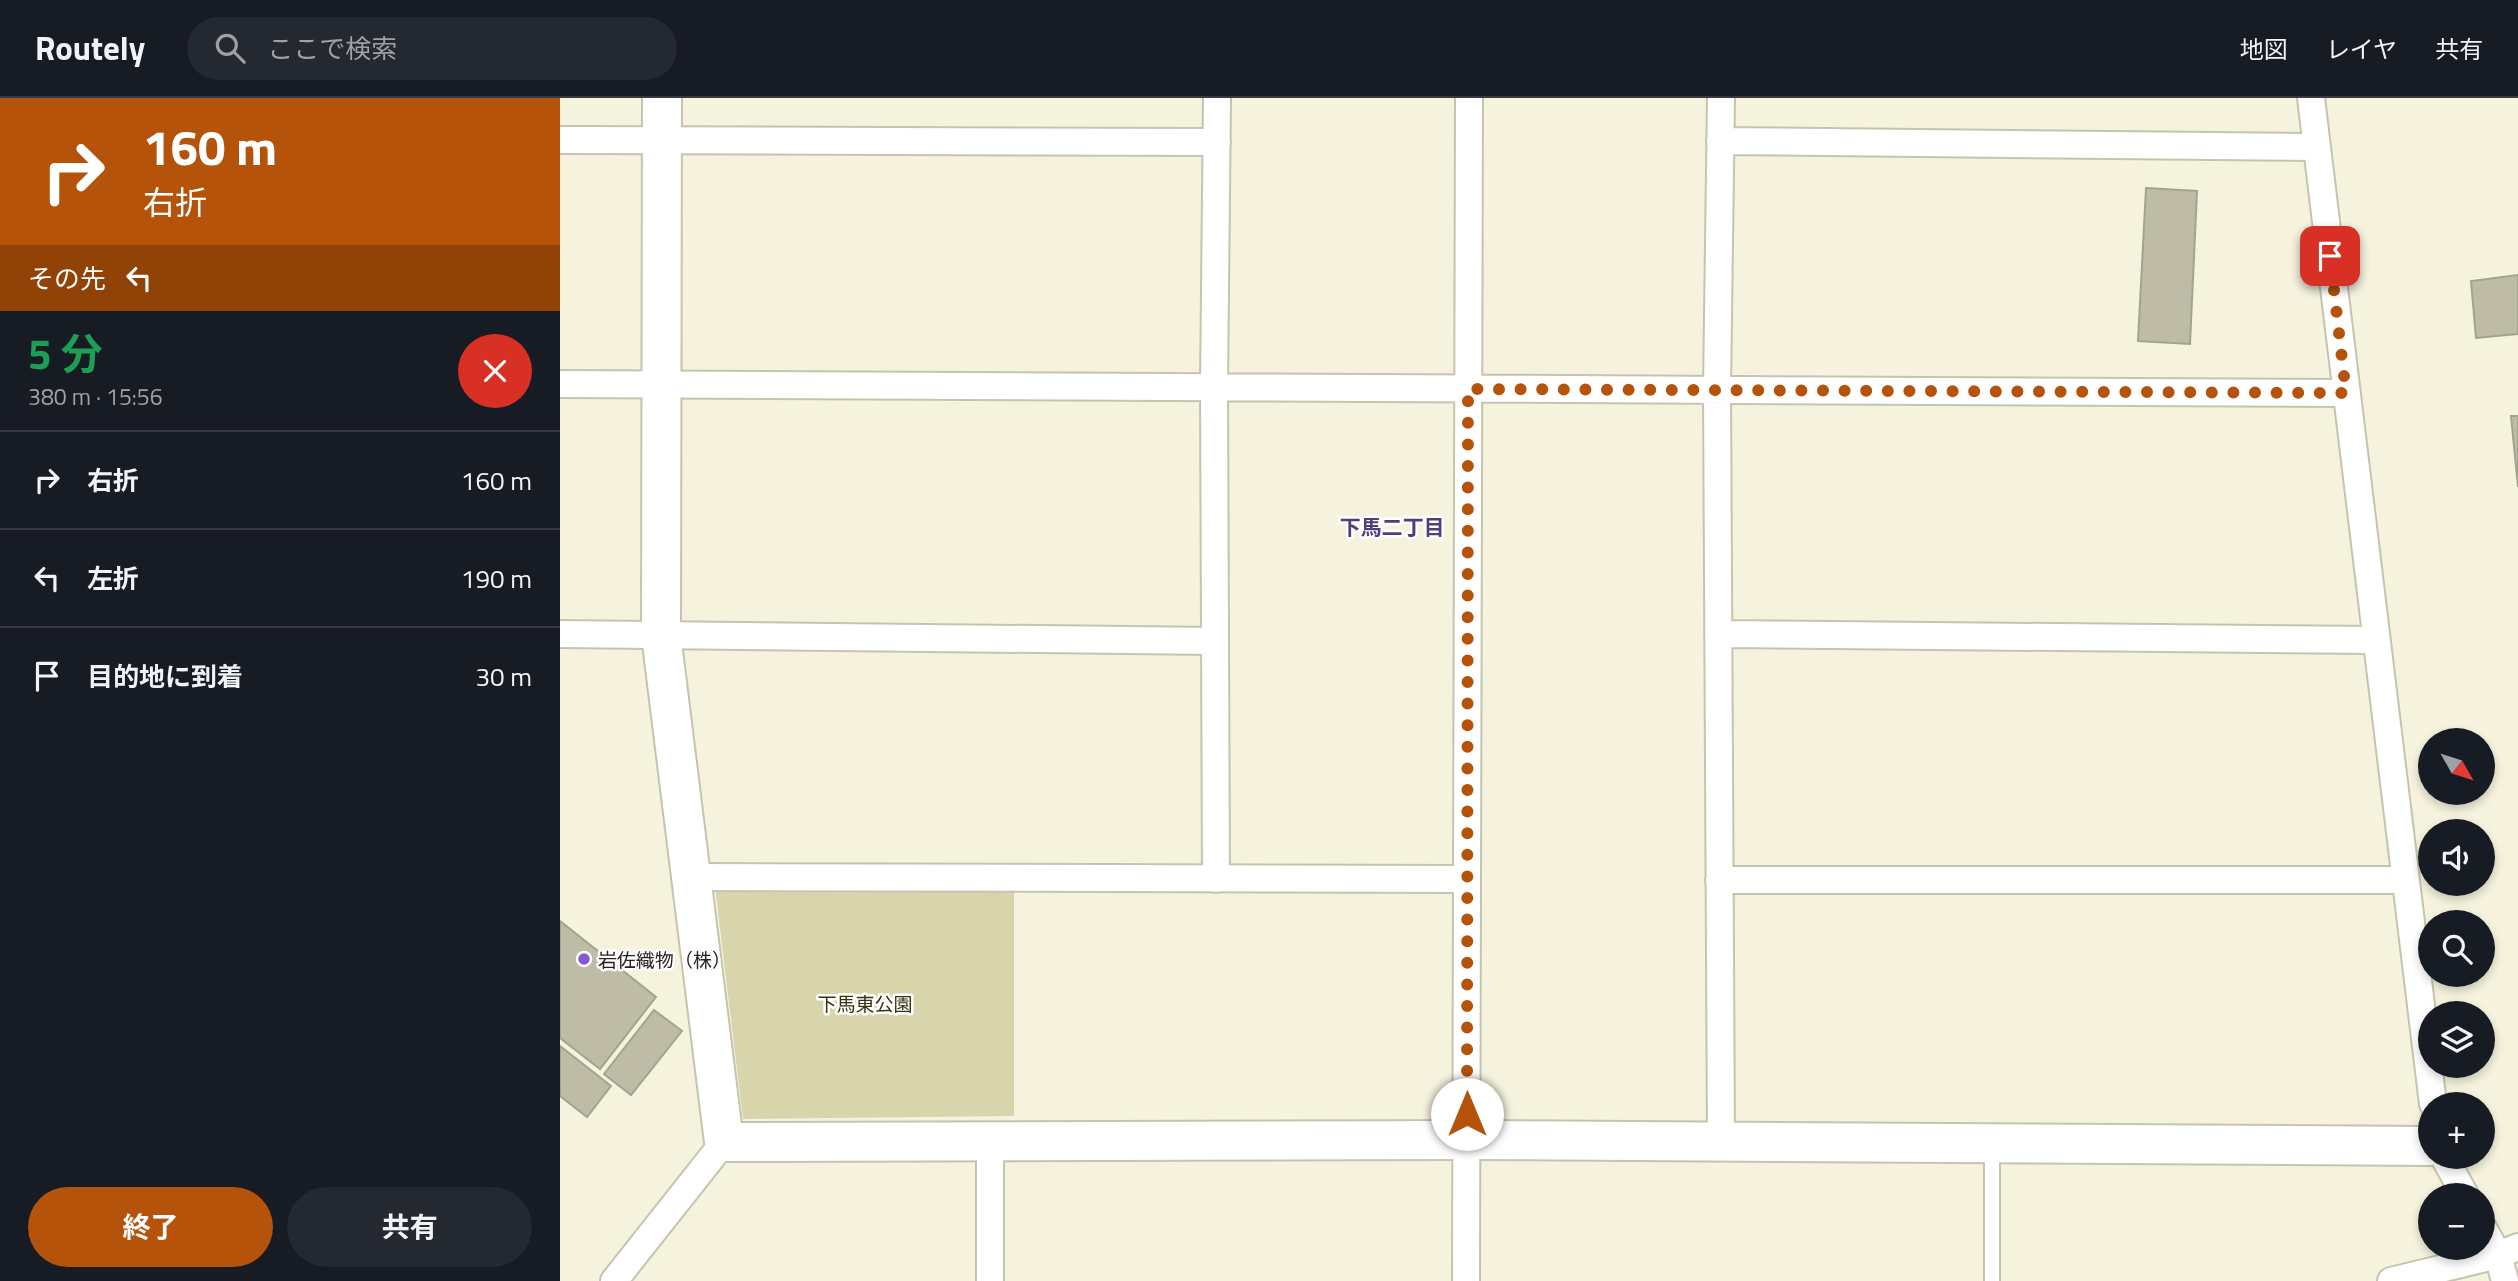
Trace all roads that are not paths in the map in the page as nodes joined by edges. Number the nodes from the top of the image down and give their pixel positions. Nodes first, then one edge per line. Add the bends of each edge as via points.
1 (662, 98) edge
2 (1217, 98) edge
3 (1469, 98) edge
4 (1721, 98) edge
5 (2311, 98) edge
6 (560, 140) edge
7 (662, 141) junction
8 (1720, 141) junction
9 (1217, 142) junction
10 (2317, 147) junction
11 (560, 384) edge
12 (662, 384) junction
13 (1214, 387) junction
14 (1468, 389) junction
15 (1717, 389) junction
16 (2346, 393) junction
17 (560, 634) edge
18 (1719, 634) junction
19 (661, 635) junction
20 (2376, 640) junction
21 (1214, 642) junction
22 (690, 877) junction
23 (1216, 879) junction
24 (1467, 879) junction
25 (1719, 880) junction
26 (2406, 880) junction
27 (2432, 1092) edge
28 (1467, 1140) junction
29 (990, 1141) junction
30 (724, 1142) junction
31 (1721, 1142) junction
32 (1992, 1145) junction
33 (2418, 1146) edge
34 (2495, 1239) edge
35 (2508, 1251) edge
36 (614, 1281) edge
37 (990, 1281) edge
38 (1466, 1281) edge
39 (1992, 1281) edge
40 (2391, 1281) edge
41 (2505, 1281) edge

1 - 7 street
2 - 9 street
3 - 14 street
4 - 8 street
5 - 10 street
6 - 7 street
7 - 9 street
7 - 12 street
8 - 10 street
8 - 15 street
9 - 13 street
10 - 16 street
11 - 12 street
12 - 13 street
12 - 19 street
13 - 14 street
13 - 21 street
14 - 15 street
14 - 24 street
15 - 16 street
15 - 18 street
16 - 20 street
17 - 19 street
18 - 20 street
18 - 25 street
19 - 21 street
19 - 22 street
20 - 26 street
21 - 23 street
22 - 23 street
22 - 30 street
23 - 24 street
24 - 28 street
25 - 26 street
25 - 31 street
26 - 27 street
28 - 29 street
28 - 31 street
28 - 38 street
29 - 30 street
29 - 37 street
30 - 36 street
31 - 32 street
32 - 33 street
32 - 39 lane
34 - 35 street
35 - 40 street
35 - 41 street

